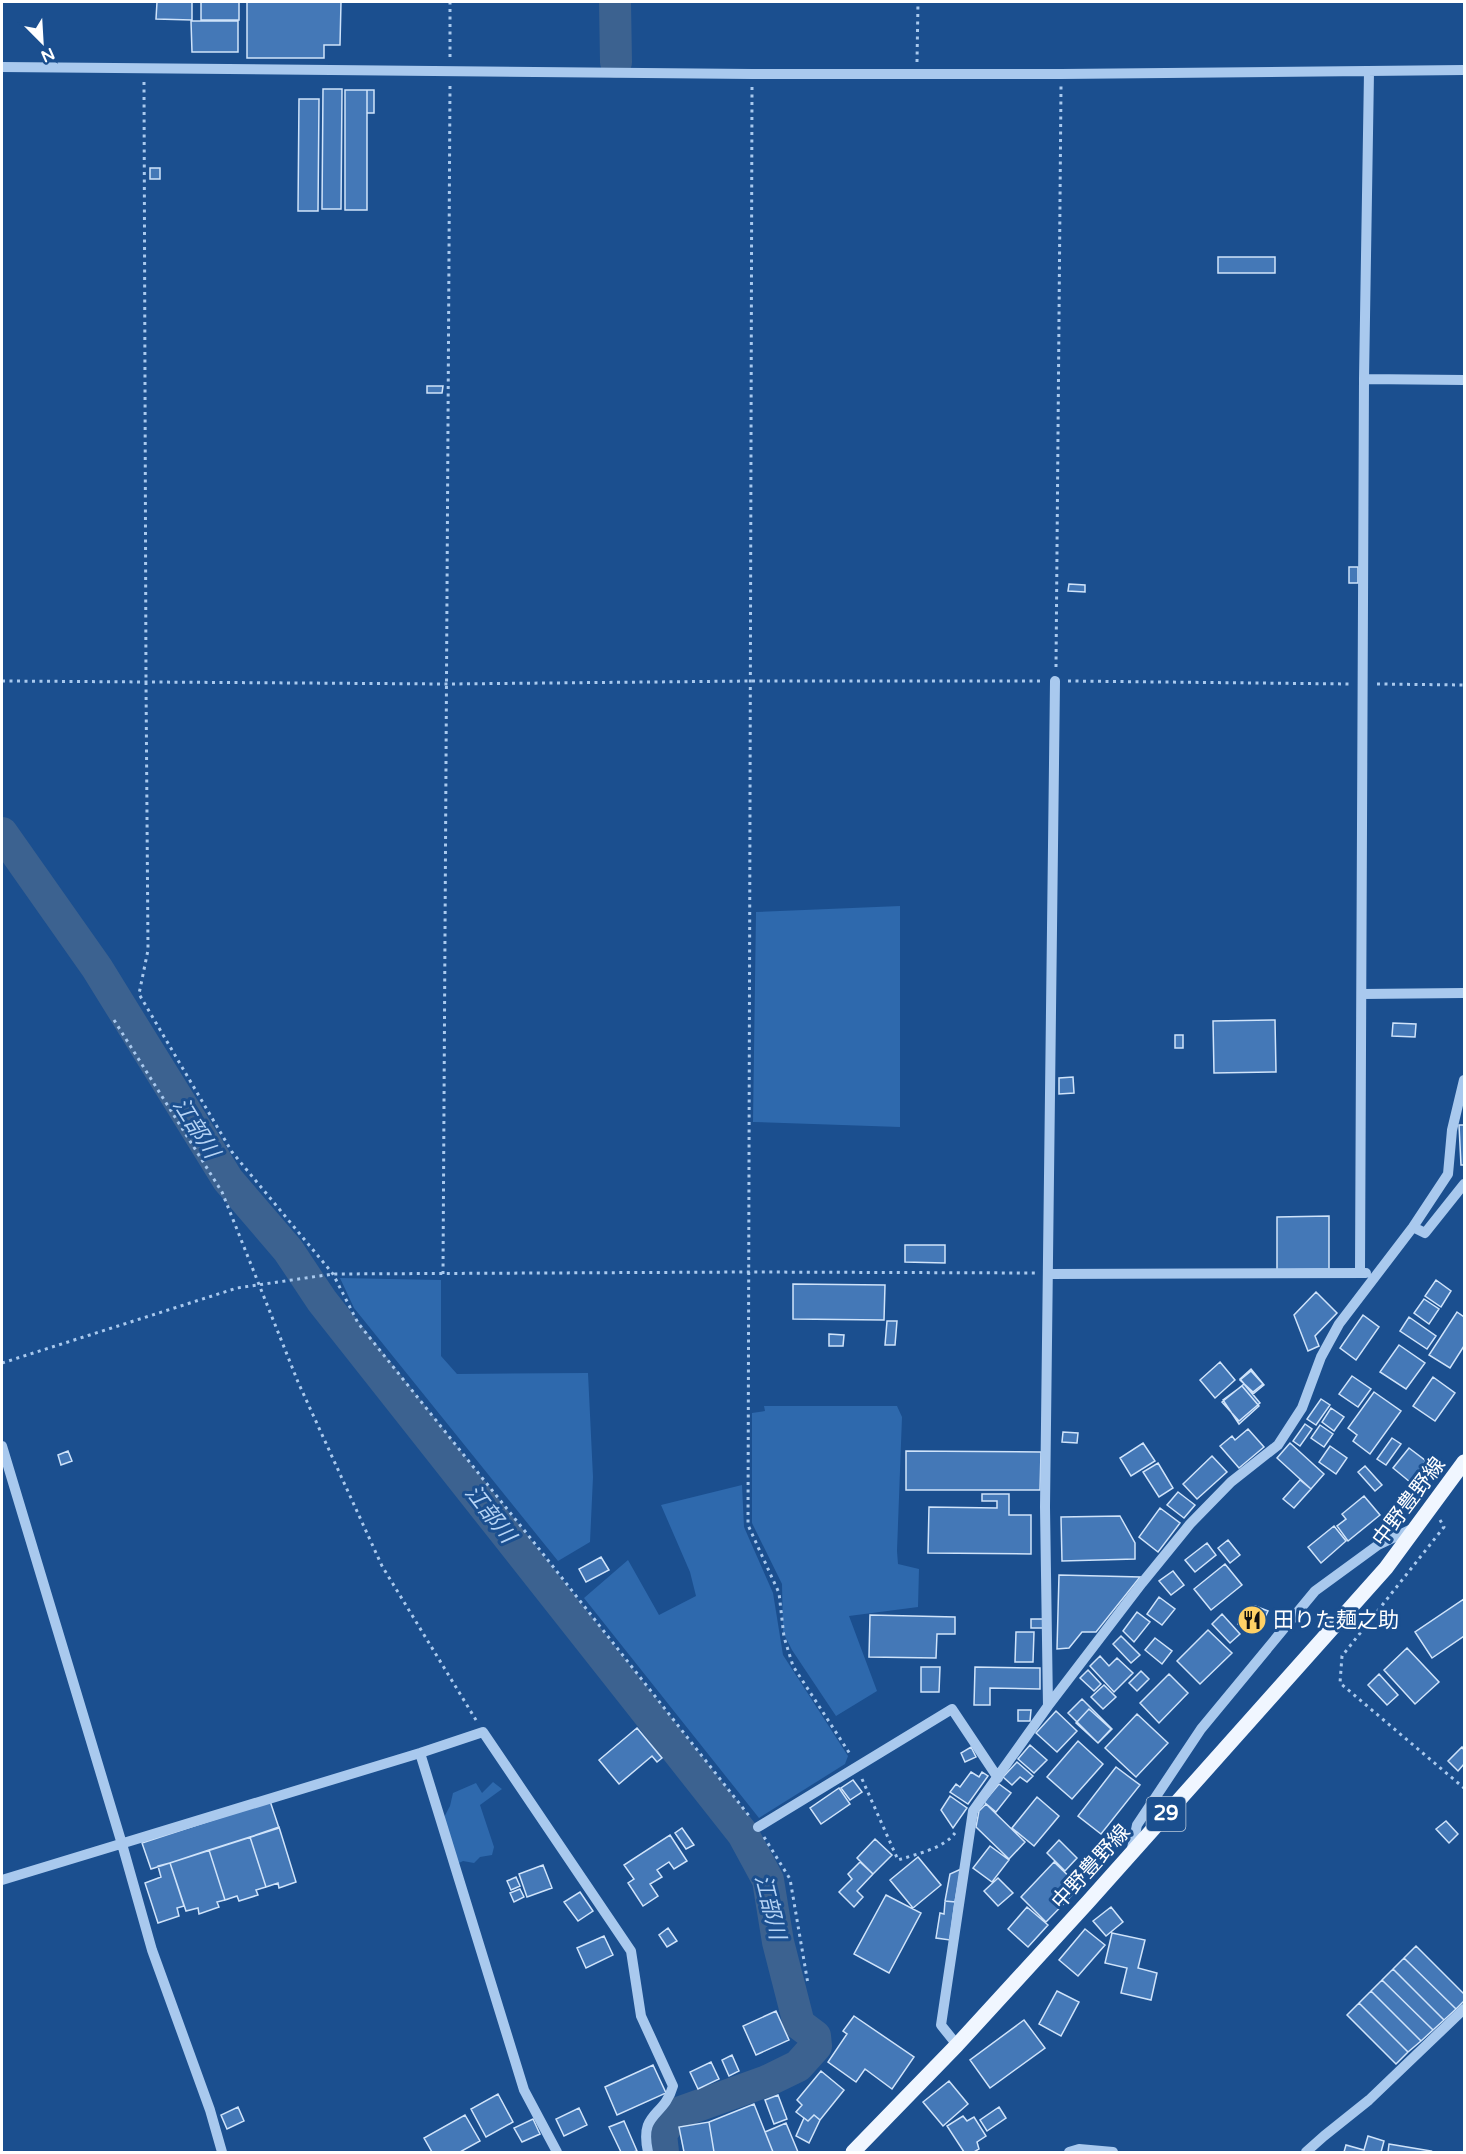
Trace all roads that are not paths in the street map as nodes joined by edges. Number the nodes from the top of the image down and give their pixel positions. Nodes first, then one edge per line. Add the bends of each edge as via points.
1 (2, 67) edge
2 (1464, 70) edge
3 (1369, 72) junction
4 (1364, 379) junction
5 (1464, 380) edge
6 (1055, 681) road end
7 (1464, 993) edge
8 (1362, 994) junction
9 (1464, 1080) edge
10 (1464, 1184) edge
11 (1413, 1227) junction
12 (1360, 1273) junction
13 (1377, 1273) junction
14 (1049, 1274) junction
15 (2, 1446) edge
16 (1464, 1462) edge
17 (5, 1472) edge
18 (1417, 1526) junction
19 (1048, 1706) junction
20 (420, 1753) junction
21 (998, 1778) junction
22 (758, 1827) road end
23 (123, 1844) junction
24 (1131, 1853) junction
25 (2, 1880) edge
26 (1464, 2009) edge
27 (957, 2045) junction
28 (222, 2152) edge
29 (557, 2152) edge
30 (648, 2152) edge
31 (853, 2152) edge
32 (1069, 2152) edge
33 (1113, 2152) edge
34 (1306, 2152) edge

1 - 3 street via 752,74
2 - 3 street
3 - 4 street
4 - 5 street
4 - 8 street
6 - 14 street
7 - 8 street
8 - 12 street
9 - 11 street via 1452,1130 1448,1174
10 - 11 street via 1425,1233
11 - 13 street
12 - 13 street
12 - 14 street
13 - 19 street via 1339,1324 1321,1356 1302,1408 1278,1445 1231,1482 1190,1524
14 - 19 street
15 - 17 street
16 - 18 main road, 中野豊野線 / 29
17 - 23 street
18 - 24 main road, 中野豊野線 / 29 via 1386,1568
18 - 24 street via 1378,1545 1315,1591 1202,1729 1137,1825
19 - 21 street
20 - 23 street
20 - 29 street via 524,2090
20 - 30 street via 483,1732 631,1951 641,2016 673,2086 670,2097 650,2120 644,2135
21 - 22 street via 952,1709
21 - 27 street via 973,1811 941,2025
23 - 25 street
23 - 28 street via 152,1950
24 - 27 main road, 中野豊野線 / 29
26 - 34 street via 1369,2100
27 - 31 main road, 中野豊野線 / 29
32 - 33 street

